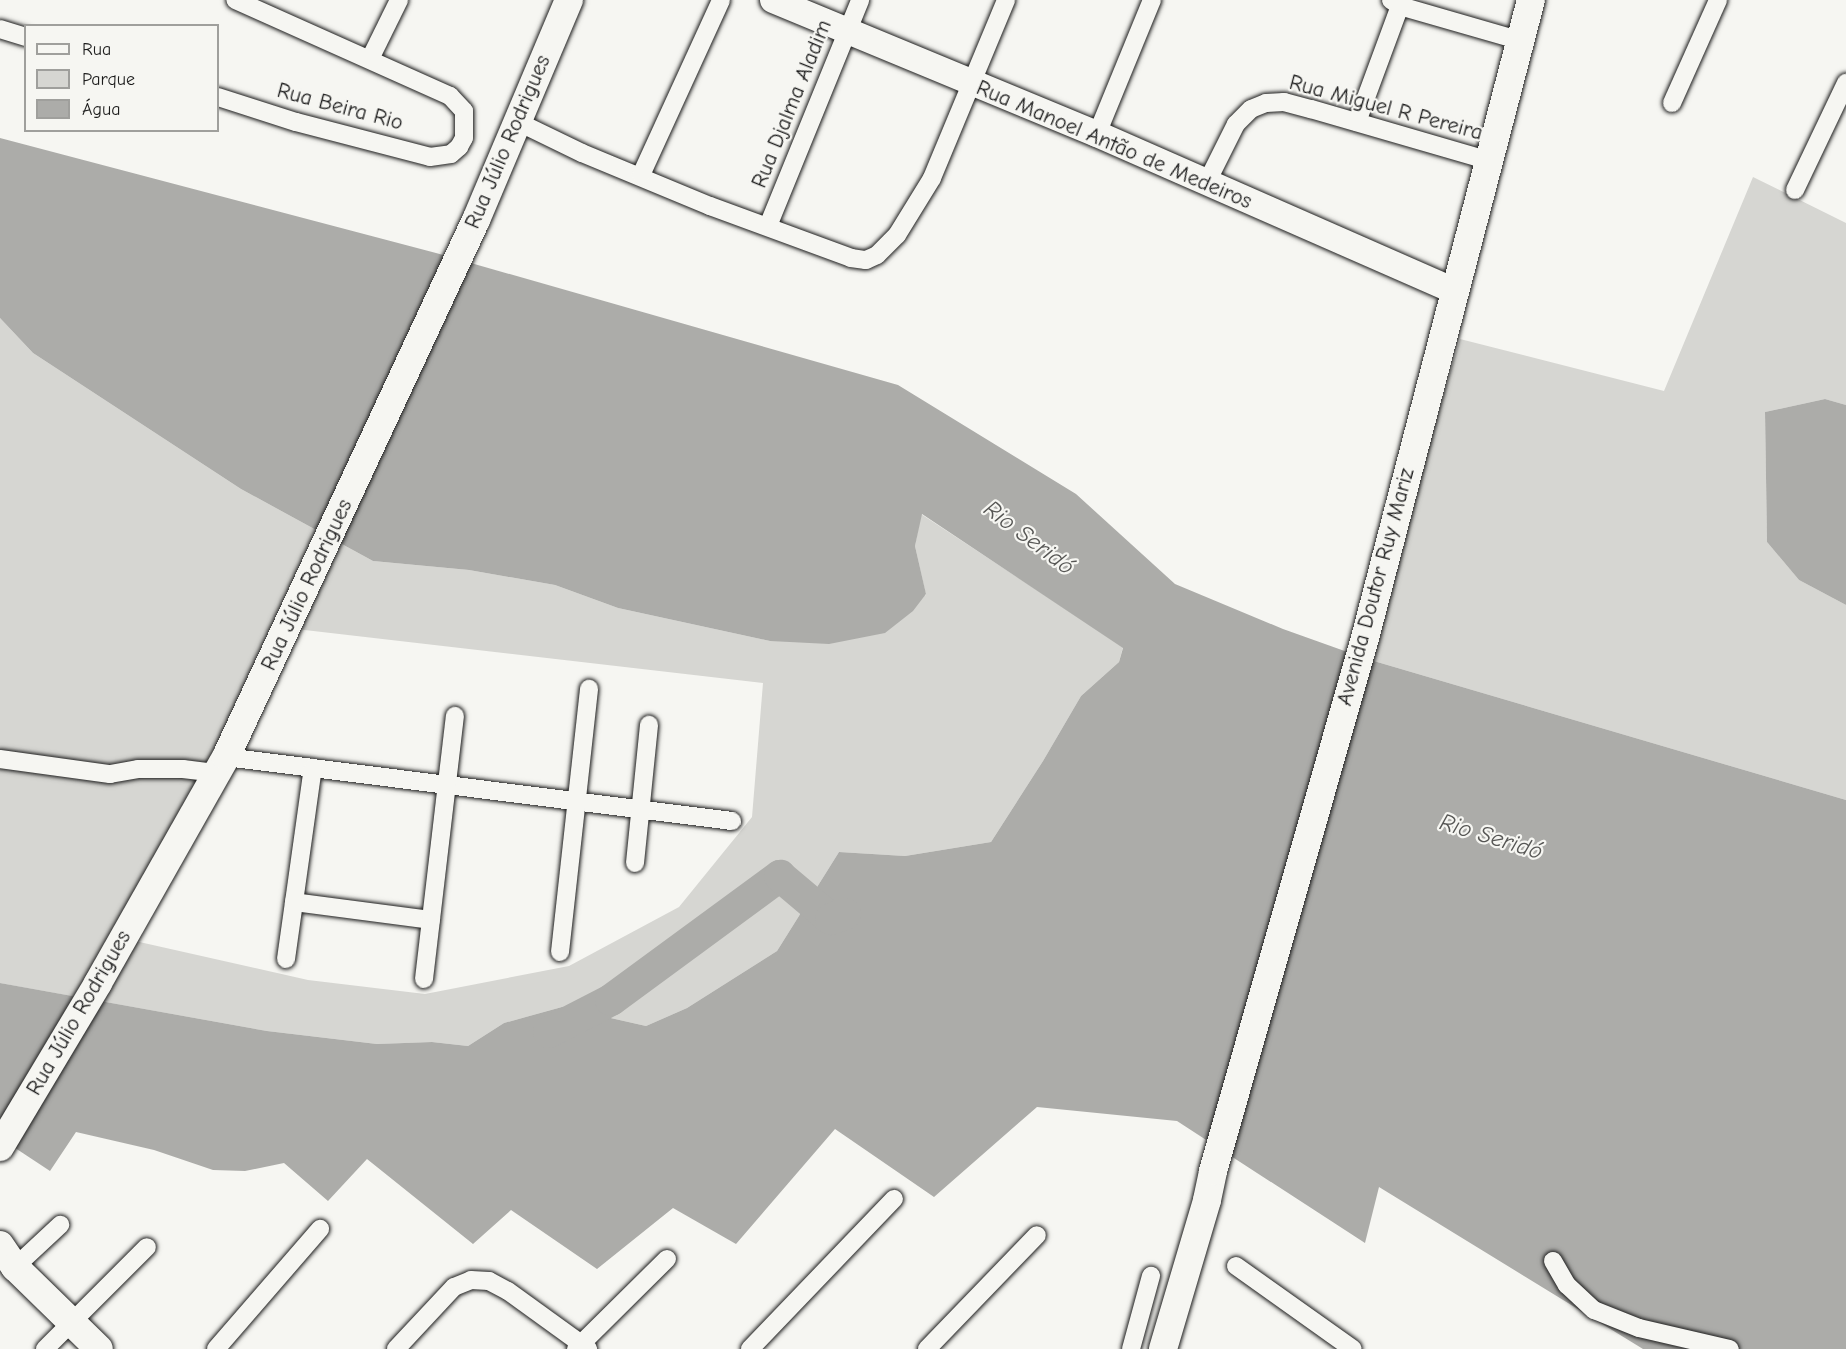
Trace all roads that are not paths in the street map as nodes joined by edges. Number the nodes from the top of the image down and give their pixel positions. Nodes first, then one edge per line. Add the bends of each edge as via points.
1 (235, 0) edge
2 (399, 0) edge
3 (569, 0) edge
4 (721, 0) edge
5 (773, 0) edge
6 (860, 0) edge
7 (1006, 0) edge
8 (1152, 0) edge
9 (1531, 0) edge
10 (1718, 0) edge
11 (1395, 3) edge
12 (0, 29) edge
13 (847, 32) junction
14 (24, 36) edge
15 (1521, 41) junction
16 (370, 59) junction
17 (970, 82) junction
18 (1846, 83) edge
19 (219, 97) edge
20 (1672, 104) dead end
21 (516, 121) junction
22 (1357, 122) junction
23 (1096, 134) junction
24 (1490, 161) junction
25 (641, 175) junction
26 (1206, 184) junction
27 (1796, 190) dead end
28 (768, 226) junction
29 (1455, 291) junction
30 (589, 689) dead end
31 (455, 716) dead end
32 (649, 725) dead end
33 (0, 759) edge
34 (221, 765) junction
35 (313, 768) junction
36 (447, 784) junction
37 (576, 800) junction
38 (641, 808) junction
39 (732, 821) dead end
40 (635, 863) dead end
41 (294, 902) junction
42 (430, 920) junction
43 (560, 952) dead end
44 (286, 959) dead end
45 (424, 979) dead end
46 (0, 1147) edge
47 (894, 1199) dead end
48 (60, 1225) dead end
49 (320, 1229) dead end
50 (1037, 1235) dead end
51 (147, 1247) dead end
52 (8, 1256) edge
53 (667, 1259) dead end
54 (1553, 1261) dead end
55 (1236, 1266) dead end
56 (1151, 1276) dead end
57 (71, 1321) junction
58 (939, 1345) edge
59 (582, 1347) edge
60 (45, 1349) edge
61 (99, 1349) edge
62 (216, 1349) edge
63 (396, 1349) edge
64 (750, 1349) edge
65 (1131, 1349) edge
66 (1163, 1349) edge
67 (1353, 1349) edge
68 (1730, 1349) edge

1 - 16 street
2 - 16 street
3 - 21 main road, Rua Júlio Rodrigues
4 - 25 street
5 - 13 street, Rua Manoel Antão de Medeiros
6 - 13 street, Rua Djalma Aladim
7 - 17 street
8 - 23 street
9 - 15 main road, Avenida Doutor Ruy Mariz
10 - 20 street
11 - 15 street
11 - 22 street
12 - 14 street
13 - 17 street, Rua Manoel Antão de Medeiros
13 - 28 street, Rua Djalma Aladim
15 - 24 main road, Avenida Doutor Ruy Mariz
16 - 19 street, Rua Beira Rio via 450,96 464,111 464,138 459,147 451,154 430,157
17 - 23 street, Rua Manoel Antão de Medeiros
17 - 28 street via 927,188 897,235 877,255 867,260 851,258
18 - 27 street
21 - 25 street via 582,153
21 - 34 main road, Rua Júlio Rodrigues via 476,220
22 - 24 street, Rua Miguel R Pereira
22 - 26 street, Rua Miguel R Pereira via 1284,102 1251,109 1236,124
23 - 26 street, Rua Manoel Antão de Medeiros
24 - 29 main road, Avenida Doutor Ruy Mariz
25 - 28 street
26 - 29 street, Rua Manoel Antão de Medeiros
29 - 66 main road, Avenida Doutor Ruy Mariz via 1365,638
30 - 37 street
31 - 36 street
32 - 38 street
33 - 34 street via 110,774
34 - 35 street
34 - 46 main road, Rua Júlio Rodrigues
35 - 36 street
35 - 41 street
36 - 37 street
36 - 42 street
37 - 38 street
37 - 43 street
38 - 39 street
38 - 40 street
41 - 42 street
41 - 44 street
42 - 45 street
47 - 64 street
48 - 52 street
49 - 62 street
50 - 58 street
51 - 57 street
52 - 57 main road
53 - 59 street
54 - 68 street via 1567,1285 1594,1310 1640,1328
55 - 67 street
56 - 65 street
57 - 60 street
57 - 61 main road
59 - 63 street via 508,1291 489,1281 471,1280 454,1287

